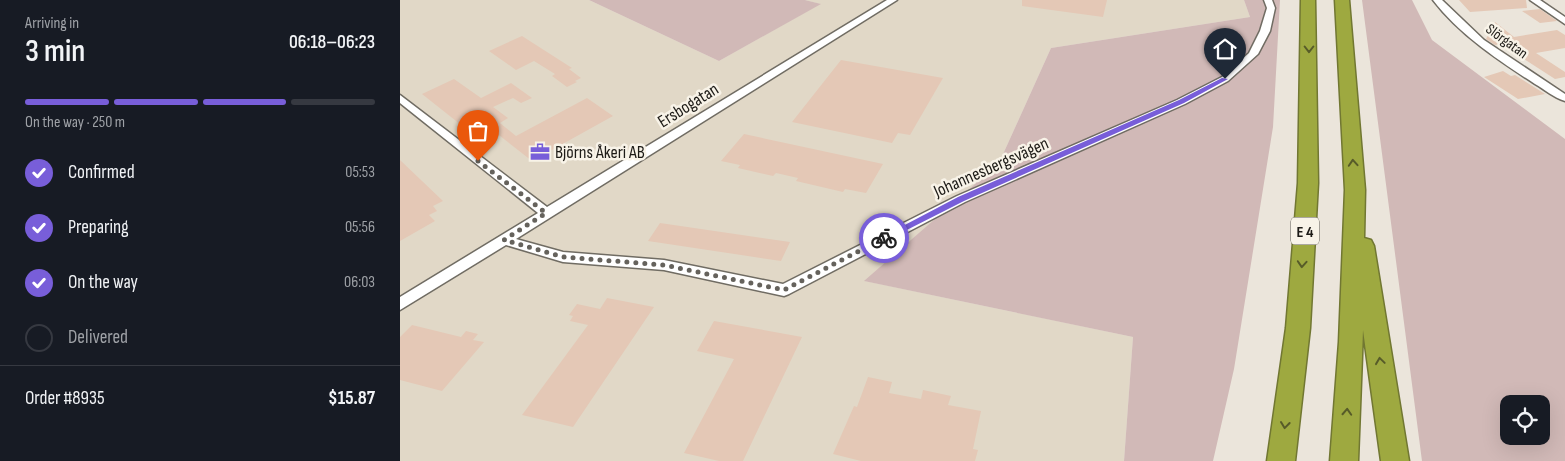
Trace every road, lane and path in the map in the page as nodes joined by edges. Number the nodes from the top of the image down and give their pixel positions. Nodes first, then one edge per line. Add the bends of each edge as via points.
1 (894, 0) edge
2 (1268, 0) edge
3 (1308, 0) edge
4 (1342, 0) edge
5 (1437, 0) edge
6 (1534, 0) edge
7 (1565, 21) edge
8 (400, 98) edge
9 (1565, 98) edge
10 (1355, 190) junction
11 (546, 213) junction
12 (504, 240) junction
13 (400, 304) edge
14 (1281, 461) edge
15 (1344, 461) edge
16 (1395, 461) edge

1 - 11 street, Ersbogatan
2 - 12 street, Johannesbergsvägen via 1271,8 1265,31 1253,54 1225,79 1181,102 961,199 784,290 664,265 563,257
3 -> 14 highway, E 4 via 1308,183 1298,328
10 -> 4 highway
5 - 9 street, Slörgatan via 1478,39
6 - 7 street
8 - 11 street
15 -> 10 highway
16 -> 10 highway
11 - 12 street, Ersbogatan
12 - 13 street, Ersbogatan

